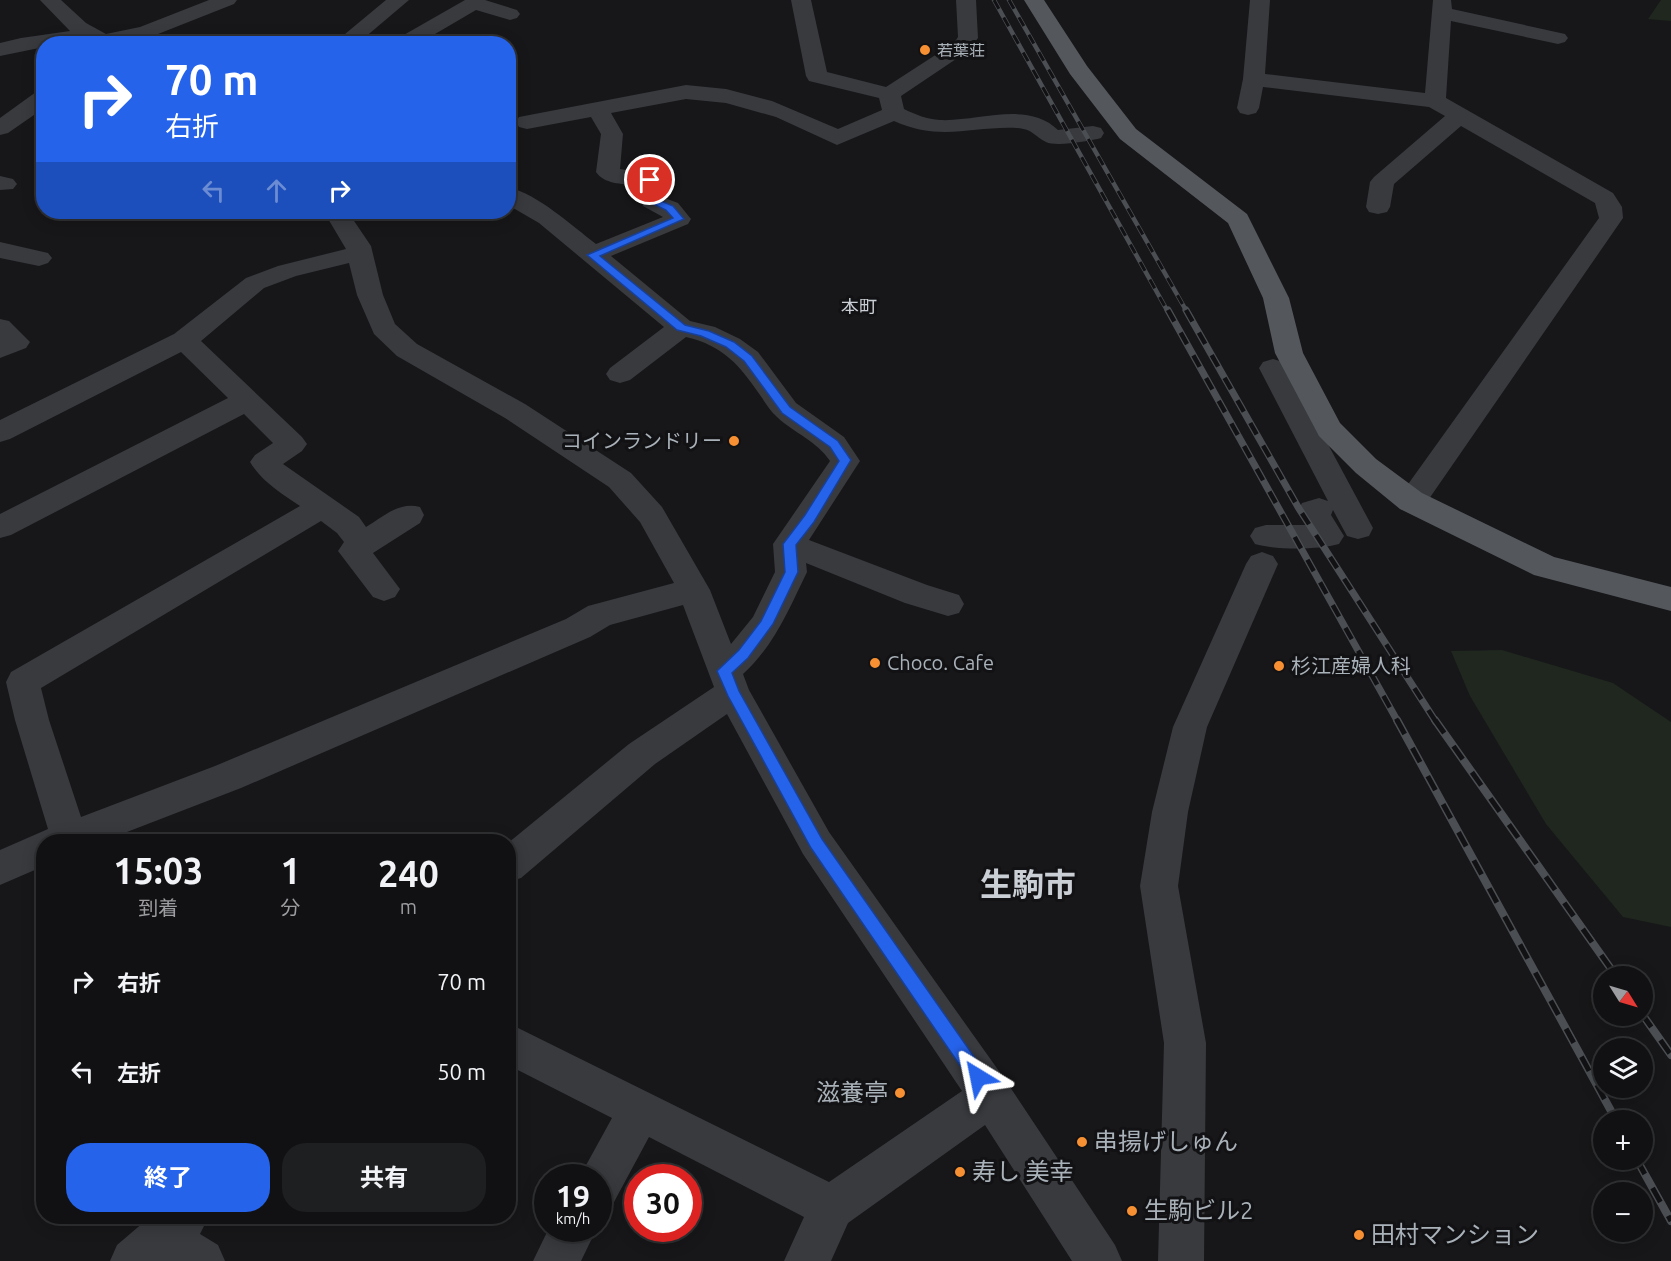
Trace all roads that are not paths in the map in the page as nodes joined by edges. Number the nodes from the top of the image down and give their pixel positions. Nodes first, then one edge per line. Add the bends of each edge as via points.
1 (50, 0) edge
2 (227, 0) edge
3 (399, 0) edge
4 (801, 0) edge
5 (966, 0) edge
6 (1034, 0) edge
7 (1260, 0) edge
8 (1440, 4) edge
9 (510, 14) dead end
10 (92, 36) edge
11 (125, 36) edge
12 (354, 36) edge
13 (416, 36) edge
14 (1558, 38) dead end
15 (36, 43) edge
16 (0, 50) edge
17 (36, 51) edge
18 (0, 57) edge
19 (1254, 79) junction
20 (1435, 101) junction
21 (36, 103) edge
22 (892, 103) junction
23 (597, 108) junction
24 (1248, 108) dead end
25 (1459, 116) junction
26 (527, 122) dead end
27 (0, 128) edge
28 (1093, 133) dead end
29 (516, 199) edge
30 (1378, 207) dead end
31 (341, 219) edge
32 (0, 250) edge
33 (358, 253) junction
34 (592, 255) junction
35 (39, 258) dead end
36 (0, 327) edge
37 (681, 327) junction
38 (184, 340) junction
39 (0, 349) edge
40 (1273, 368) dead end
41 (620, 374) dead end
42 (248, 400) junction
43 (0, 432) edge
44 (1411, 501) junction
45 (323, 506) junction
46 (1319, 509) dead end
47 (410, 515) dead end
48 (0, 527) edge
49 (1358, 528) dead end
50 (789, 544) junction
51 (362, 545) junction
52 (384, 589) dead end
53 (694, 590) junction
54 (1671, 599) edge
55 (948, 604) dead end
56 (728, 682) junction
57 (55, 834) edge
58 (78, 834) edge
59 (36, 852) edge
60 (516, 859) edge
61 (0, 868) edge
62 (516, 1047) edge
63 (991, 1096) junction
64 (641, 1110) junction
65 (610, 1164) edge
66 (832, 1208) junction
67 (161, 1238) edge
68 (567, 1242) edge
69 (202, 1261) edge
70 (556, 1261) edge
71 (807, 1261) edge
72 (1099, 1261) edge
73 (1181, 1261) edge

1 - 10 street
2 - 11 street via 146,32
3 - 12 street
4 - 22 street via 817,76
5 - 22 street via 968,38
6 - 44 main road via 1126,137 1238,219 1276,298 1289,353 1329,429 1366,466
7 - 19 street
8 - 14 street
8 - 20 street
9 - 13 street via 474,3
15 - 16 street
17 - 18 street
19 - 20 street
19 - 24 street
20 - 25 street
21 - 27 street
22 - 23 street via 837,138 785,114 733,96 709,93 686,92
22 - 28 street via 925,125 946,127 1006,120 1044,129 1053,137
23 - 26 street
23 - 34 street via 612,134 608,172 650,180 646,187 652,201 669,208 679,219
25 - 30 street via 1382,182
25 - 44 street via 1604,198 1611,218
29 - 34 street via 548,218
31 - 33 street via 358,246
32 - 35 street
33 - 38 street via 255,283
33 - 53 street via 383,328 407,350 515,411 620,480 651,515
34 - 37 street
36 - 39 street via 16,342
37 - 41 street
37 - 50 street via 705,333 748,358 786,410 834,444 845,460
38 - 42 street
38 - 43 street
40 - 49 street
42 - 45 street via 292,444 265,462
42 - 48 street
44 - 54 main road via 1545,567
45 - 51 street via 348,525
45 - 57 street via 24,682
46 - 73 street via 1313,511 1328,536 1264,550 1190,727 1170,812 1160,886 1185,1043
47 - 51 street
50 - 55 street
50 - 56 street via 791,572 766,624
51 - 52 street via 354,551
53 - 56 street
53 - 58 street via 600,615 578,628 228,777
56 - 60 street
56 - 63 street via 816,843
59 - 61 street
62 - 64 street
63 - 66 street
63 - 72 street
64 - 65 street
64 - 66 street
66 - 71 street
67 - 69 street
68 - 70 street

